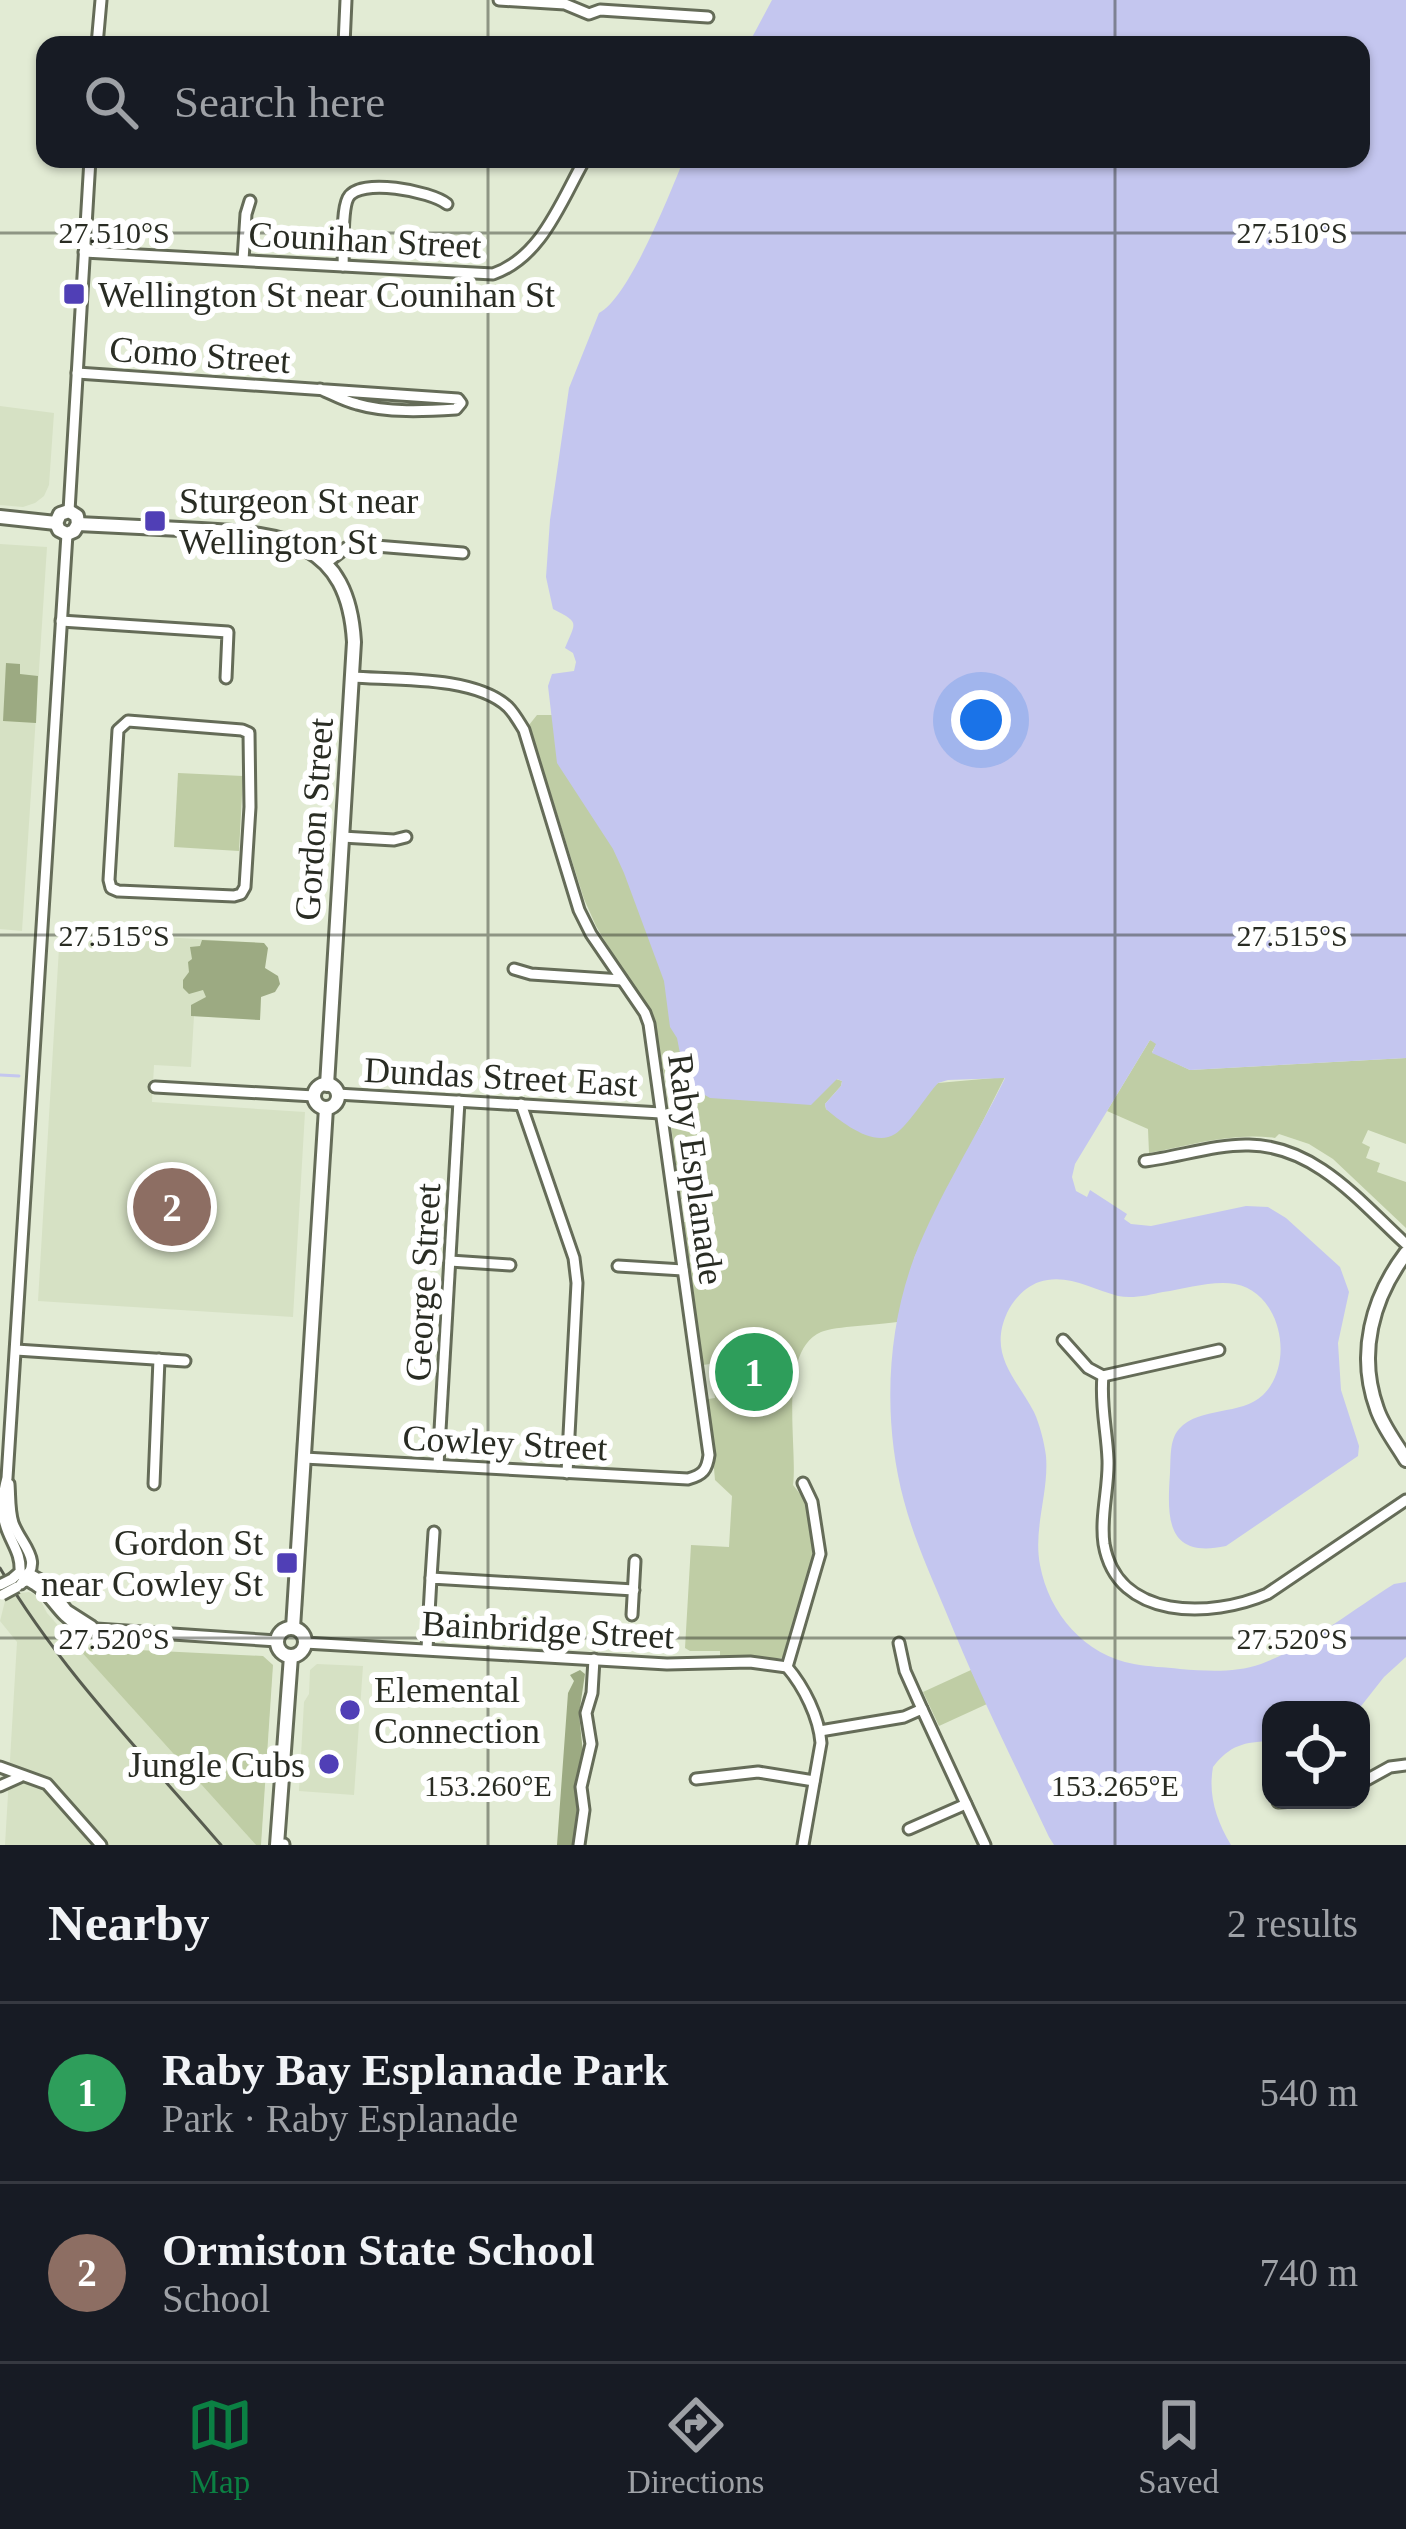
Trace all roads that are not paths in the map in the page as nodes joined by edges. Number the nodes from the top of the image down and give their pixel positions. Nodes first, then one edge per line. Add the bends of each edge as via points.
1 (100, 0) edge
2 (346, 0) edge
3 (499, 0) edge
4 (633, 6) edge
5 (709, 17) dead end
6 (98, 36) edge
7 (344, 36) edge
8 (89, 168) edge
9 (580, 168) edge
10 (250, 201) dead end
11 (447, 204) dead end
12 (84, 252) junction
13 (243, 260) junction
14 (343, 266) junction
15 (77, 373) junction
16 (320, 389) junction
17 (69, 511) junction
18 (0, 518) edge
19 (56, 523) junction
20 (73, 529) junction
21 (463, 553) dead end
22 (325, 564) junction
23 (61, 621) junction
24 (352, 677) junction
25 (226, 678) dead end
26 (122, 724) joint
27 (406, 837) dead end
28 (342, 838) junction
29 (514, 969) dead end
30 (622, 980) junction
31 (155, 1088) dead end
32 (332, 1089) junction
33 (314, 1096) junction
34 (459, 1101) junction
35 (521, 1104) junction
36 (326, 1108) junction
37 (662, 1112) junction
38 (1145, 1161) dead end
39 (1406, 1244) edge
40 (1406, 1253) edge
41 (450, 1261) junction
42 (509, 1265) dead end
43 (618, 1266) dead end
44 (683, 1270) junction
45 (1063, 1340) dead end
46 (16, 1350) junction
47 (1219, 1350) dead end
48 (159, 1359) junction
49 (185, 1361) dead end
50 (1102, 1376) junction
51 (304, 1458) junction
52 (1406, 1460) edge
53 (439, 1466) junction
54 (567, 1473) junction
55 (701, 1475) joint
56 (803, 1483) dead end
57 (154, 1484) dead end
58 (1406, 1500) edge
59 (434, 1532) dead end
60 (635, 1561) dead end
61 (21, 1578) junction
62 (431, 1578) junction
63 (634, 1590) junction
64 (1, 1593) edge
65 (632, 1616) dead end
66 (293, 1628) junction
67 (277, 1642) junction
68 (305, 1643) junction
69 (899, 1643) dead end
70 (427, 1649) junction
71 (291, 1656) junction
72 (594, 1659) junction
73 (787, 1667) junction
74 (922, 1709) junction
75 (820, 1731) junction
76 (1406, 1765) edge
77 (0, 1767) edge
78 (25, 1776) junction
79 (1370, 1778) edge
80 (696, 1779) dead end
81 (814, 1781) junction
82 (0, 1786) edge
83 (966, 1804) junction
84 (909, 1829) dead end
85 (101, 1845) edge
86 (283, 1845) edge
87 (579, 1845) edge
88 (803, 1845) edge
89 (985, 1845) edge

1 - 6 street
2 - 7 street
3 - 4 street via 565,4 589,14
4 - 5 street
8 - 12 street
9 - 14 street, Counihan Street via 540,240 509,268 493,274
10 - 13 street
11 - 14 street via 422,192 353,191
12 - 13 street, Counihan Street
12 - 15 street
13 - 14 street, Counihan Street
15 - 16 street, Como Street
15 - 17 street
16 - 16 street, Como Street via 458,399 460,403 420,413 360,406
17 - 19 street
17 - 20 street
18 - 19 street
19 - 20 street
20 - 22 street via 264,534 296,543
20 - 23 street
21 - 22 street via 363,545
22 - 24 street, Gordon Street via 352,614
23 - 25 street via 228,632
23 - 46 street
24 - 28 street, Gordon Street
24 - 30 street, Raby Esplanade via 467,685 510,709 524,730 572,889
26 - 26 street via 249,734 241,894 111,887
27 - 28 street
28 - 32 street, Gordon Street
29 - 30 street
30 - 37 street, Raby Esplanade via 649,1024
31 - 33 street, Dundas Street East
32 - 33 street via 320,1086
32 - 34 street, Dundas Street East
32 - 36 street via 335,1104
33 - 36 street
34 - 35 street, Dundas Street East
34 - 41 street, George Street
35 - 37 street, Dundas Street East
35 - 54 street via 574,1258
36 - 51 street
37 - 44 street, Raby Esplanade
38 - 39 street via 1246,1144 1276,1148 1325,1170
40 - 52 street via 1377,1302 1368,1357 1376,1408
41 - 42 street
41 - 53 street, George Street
43 - 44 street
44 - 55 street, Raby Esplanade via 709,1455
45 - 50 street
46 - 48 street
46 - 61 street via 7,1478 13,1522 32,1560
47 - 50 street
48 - 49 street
48 - 57 street
50 - 58 street via 1107,1558 1136,1595 1216,1610 1244,1604
51 - 53 street, Cowley Street
51 - 66 street
53 - 54 street, Cowley Street
54 - 55 street, Cowley Street
56 - 73 street via 820,1554
59 - 62 street
60 - 63 street
61 - 64 street, bridge
61 - 67 street via 46,1583 75,1617 109,1631
62 - 63 street
62 - 70 street
63 - 65 street
66 - 67 street
66 - 68 street
67 - 71 street
68 - 70 street, Bainbridge Street
68 - 71 street
69 - 74 street
70 - 72 street, Bainbridge Street
71 - 86 street
72 - 73 street, Bainbridge Street
72 - 87 street
73 - 75 street
74 - 75 street
74 - 83 street
75 - 81 street
76 - 79 street
77 - 78 street
78 - 82 street
78 - 85 street via 52,1788
80 - 81 street via 758,1772
81 - 88 street
83 - 84 street
83 - 89 street

